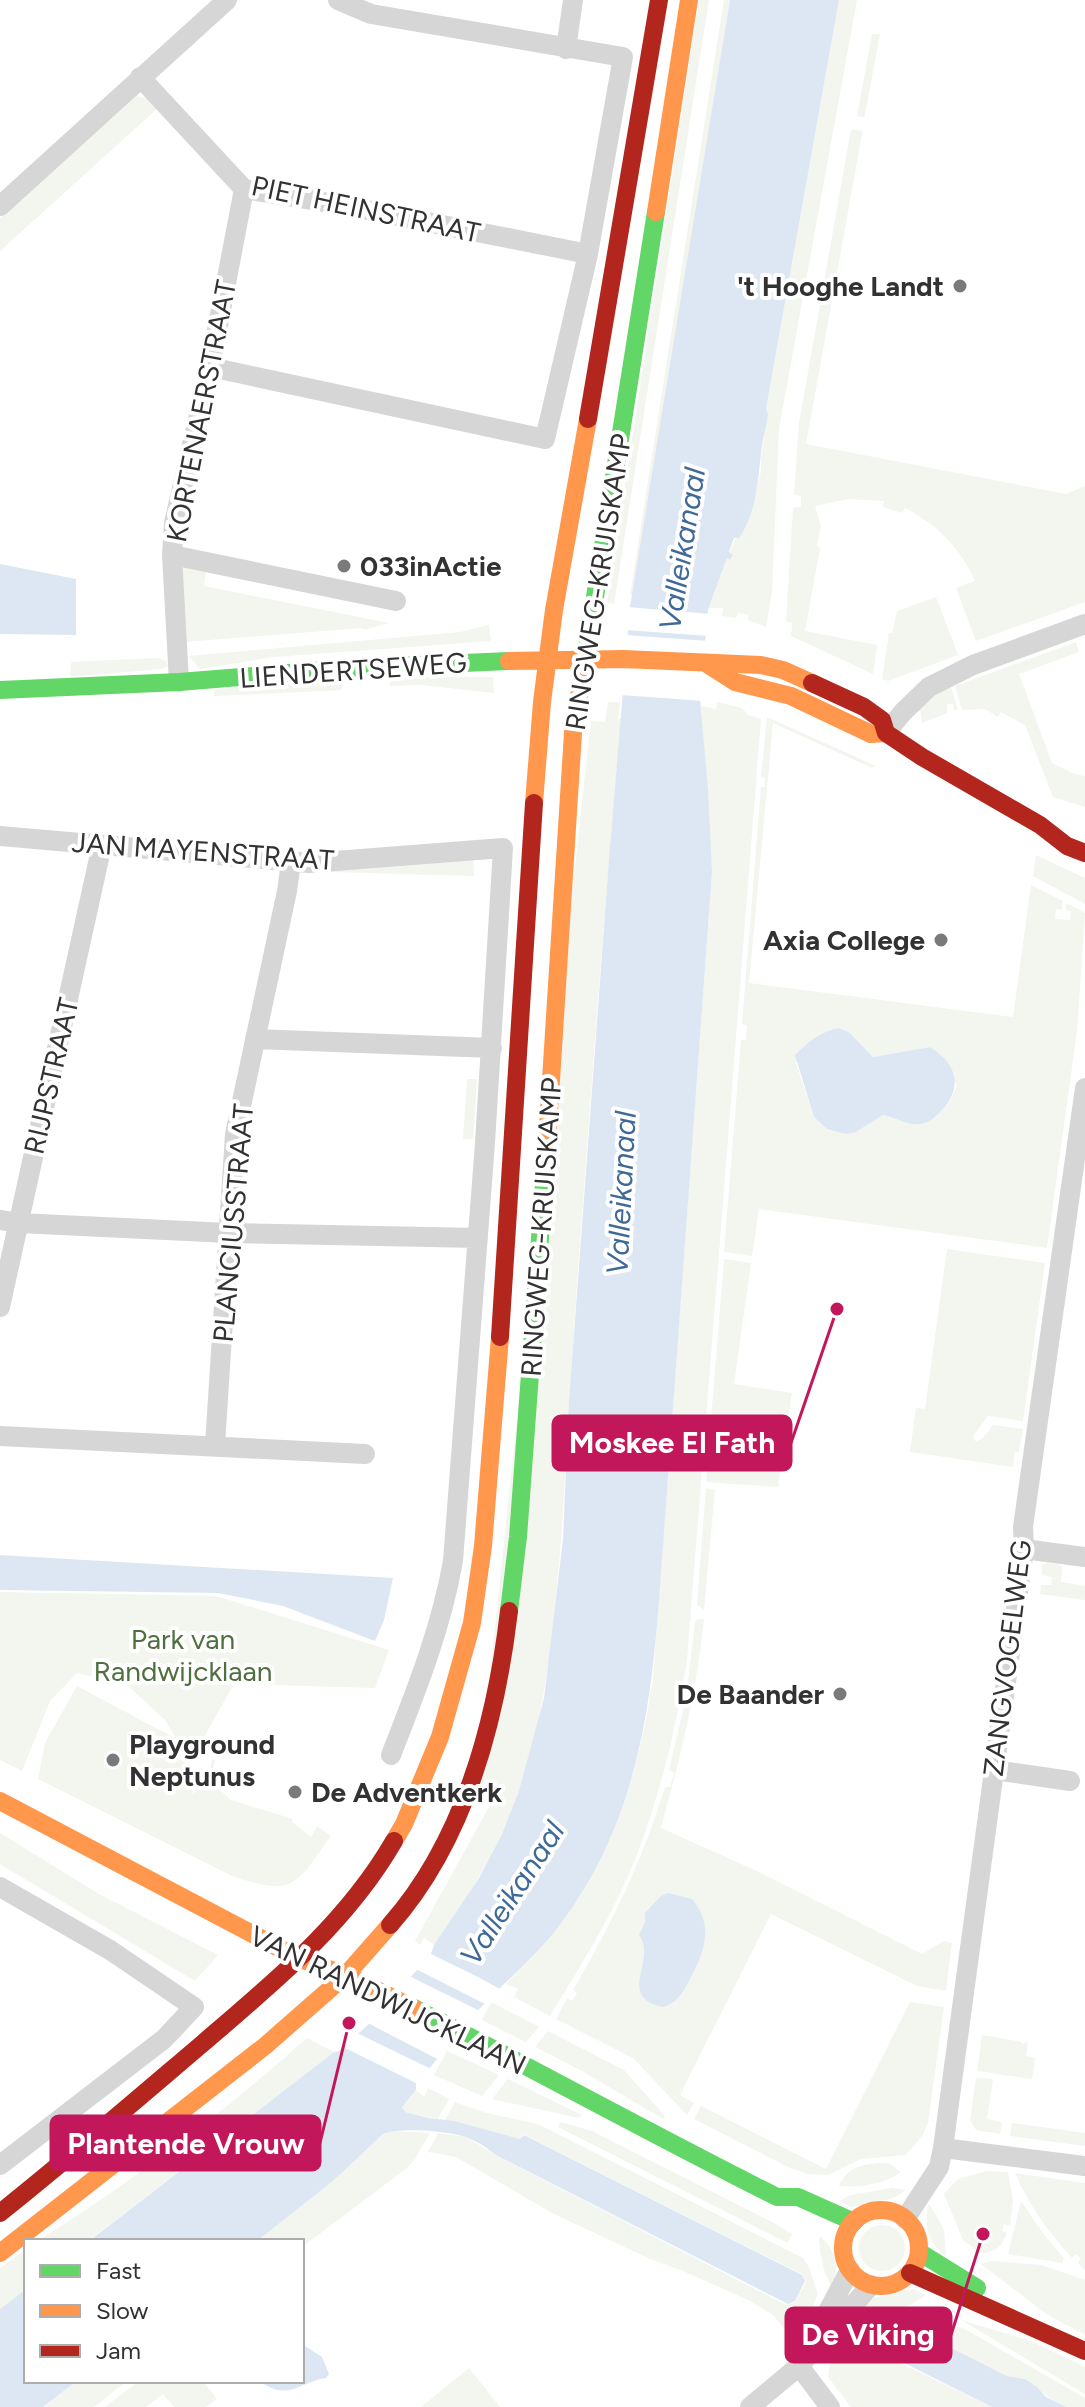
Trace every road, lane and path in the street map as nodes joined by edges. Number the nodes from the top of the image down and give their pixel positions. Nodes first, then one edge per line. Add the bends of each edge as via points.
1 (227, 0) edge
2 (338, 0) edge
3 (573, 0) edge
4 (659, 0) edge
5 (689, 0) edge
6 (566, 49) junction
7 (140, 77) junction
8 (244, 189) junction
9 (0, 206) edge
10 (588, 254) junction
11 (210, 367) junction
12 (172, 555) junction
13 (396, 601) dead end
14 (1085, 624) edge
15 (586, 659) junction
16 (547, 660) junction
17 (179, 682) junction
18 (0, 690) edge
19 (886, 733) junction
20 (1040, 825) junction
21 (0, 836) edge
22 (1085, 836) edge
23 (102, 845) junction
24 (1085, 853) edge
25 (291, 862) junction
26 (255, 1039) junction
27 (492, 1048) junction
28 (1085, 1088) edge
29 (1076, 1206) edge
30 (9, 1221) edge
31 (228, 1233) junction
32 (478, 1238) junction
33 (0, 1307) edge
34 (0, 1436) edge
35 (215, 1445) junction
36 (365, 1454) dead end
37 (1024, 1549) junction
38 (1085, 1557) edge
39 (391, 1755) dead end
40 (994, 1770) junction
41 (1070, 1781) dead end
42 (0, 1801) edge
43 (0, 1887) edge
44 (300, 1959) junction
45 (346, 1975) junction
46 (943, 2148) junction
47 (0, 2165) edge
48 (1085, 2166) edge
49 (777, 2197) junction
50 (0, 2213) edge
51 (789, 2214) dead end
52 (905, 2219) junction
53 (854, 2222) junction
54 (919, 2252) junction
55 (0, 2253) edge
56 (850, 2270) junction
57 (910, 2273) junction
58 (871, 2285) junction
59 (1038, 2328) junction
60 (1085, 2351) edge
61 (799, 2366) junction
62 (750, 2407) edge
63 (830, 2407) edge

1 - 7 street
2 - 6 street via 371,14
3 - 6 street
4 - 16 main road, RINGWEG-KRUISKAMP
5 - 15 main road, RINGWEG-KRUISKAMP
6 - 10 street via 623,57
7 - 8 street, PIET HEINSTRAAT
7 - 9 street
8 - 10 street, PIET HEINSTRAAT
8 - 11 street, KORTENAERSTRAAT
10 - 11 street via 545,439
11 - 12 street, KORTENAERSTRAAT via 174,523
12 - 13 street
12 - 17 street, KORTENAERSTRAAT
14 - 19 street via 929,687
15 - 16 main road, LIENDERTSEWEG
15 - 19 main road, LIENDERTSEWEG via 707,664 735,682 791,696 871,734
15 - 45 main road, RINGWEG-KRUISKAMP via 573,733 518,1537 495,1701 448,1839 404,1909
16 - 17 main road, LIENDERTSEWEG via 361,667
16 - 44 main road, RINGWEG-KRUISKAMP via 529,868 508,1241 472,1623 440,1737 404,1824 356,1899
17 - 18 main road, LIENDERTSEWEG
19 - 20 main road, LIENDERTSEWEG
20 - 22 main road, LIENDERTSEWEG
20 - 24 main road, LIENDERTSEWEG
21 - 23 street, JAN MAYENSTRAAT
23 - 25 street, JAN MAYENSTRAAT
23 - 30 street, RIJPSTRAAT
25 - 26 street, PLANCIUSSTRAAT
25 - 27 street, JAN MAYENSTRAAT via 503,848
26 - 27 street
26 - 31 street, PLANCIUSSTRAAT via 235,1134
27 - 32 street
28 - 29 street, ZANGVOGELWEG
29 - 37 street, ZANGVOGELWEG via 1023,1527
30 - 31 street
30 - 33 street, RIJPSTRAAT
31 - 32 street
31 - 35 street, PLANCIUSSTRAAT
32 - 39 street via 453,1561 432,1648
34 - 35 street
35 - 36 street
37 - 38 street
37 - 40 street, ZANGVOGELWEG
40 - 41 street
40 - 46 street, ZANGVOGELWEG
42 - 44 main road, VAN RANDWIJCKLAAN
43 - 47 street via 110,1950 194,2007 164,2039
44 - 45 main road, VAN RANDWIJCKLAAN
44 - 50 main road, RINGWEG-KRUISKAMP
45 - 49 main road, VAN RANDWIJCKLAAN
45 - 55 main road, RINGWEG-KRUISKAMP via 254,2055
46 - 48 street
46 - 52 street, ZANGVOGELWEG via 939,2167
49 - 51 main road, VAN RANDWIJCKLAAN
49 - 53 main road, VAN RANDWIJCKLAAN via 798,2197
52 - 53 main road via 873,2211
52 - 54 main road via 914,2228
53 - 56 main road via 838,2237
54 - 57 main road
54 - 59 main road
56 - 58 main road
56 - 61 street
57 - 58 main road via 892,2285
57 - 59 main road
58 - 61 street
59 - 60 main road
61 - 62 street
61 - 63 street

